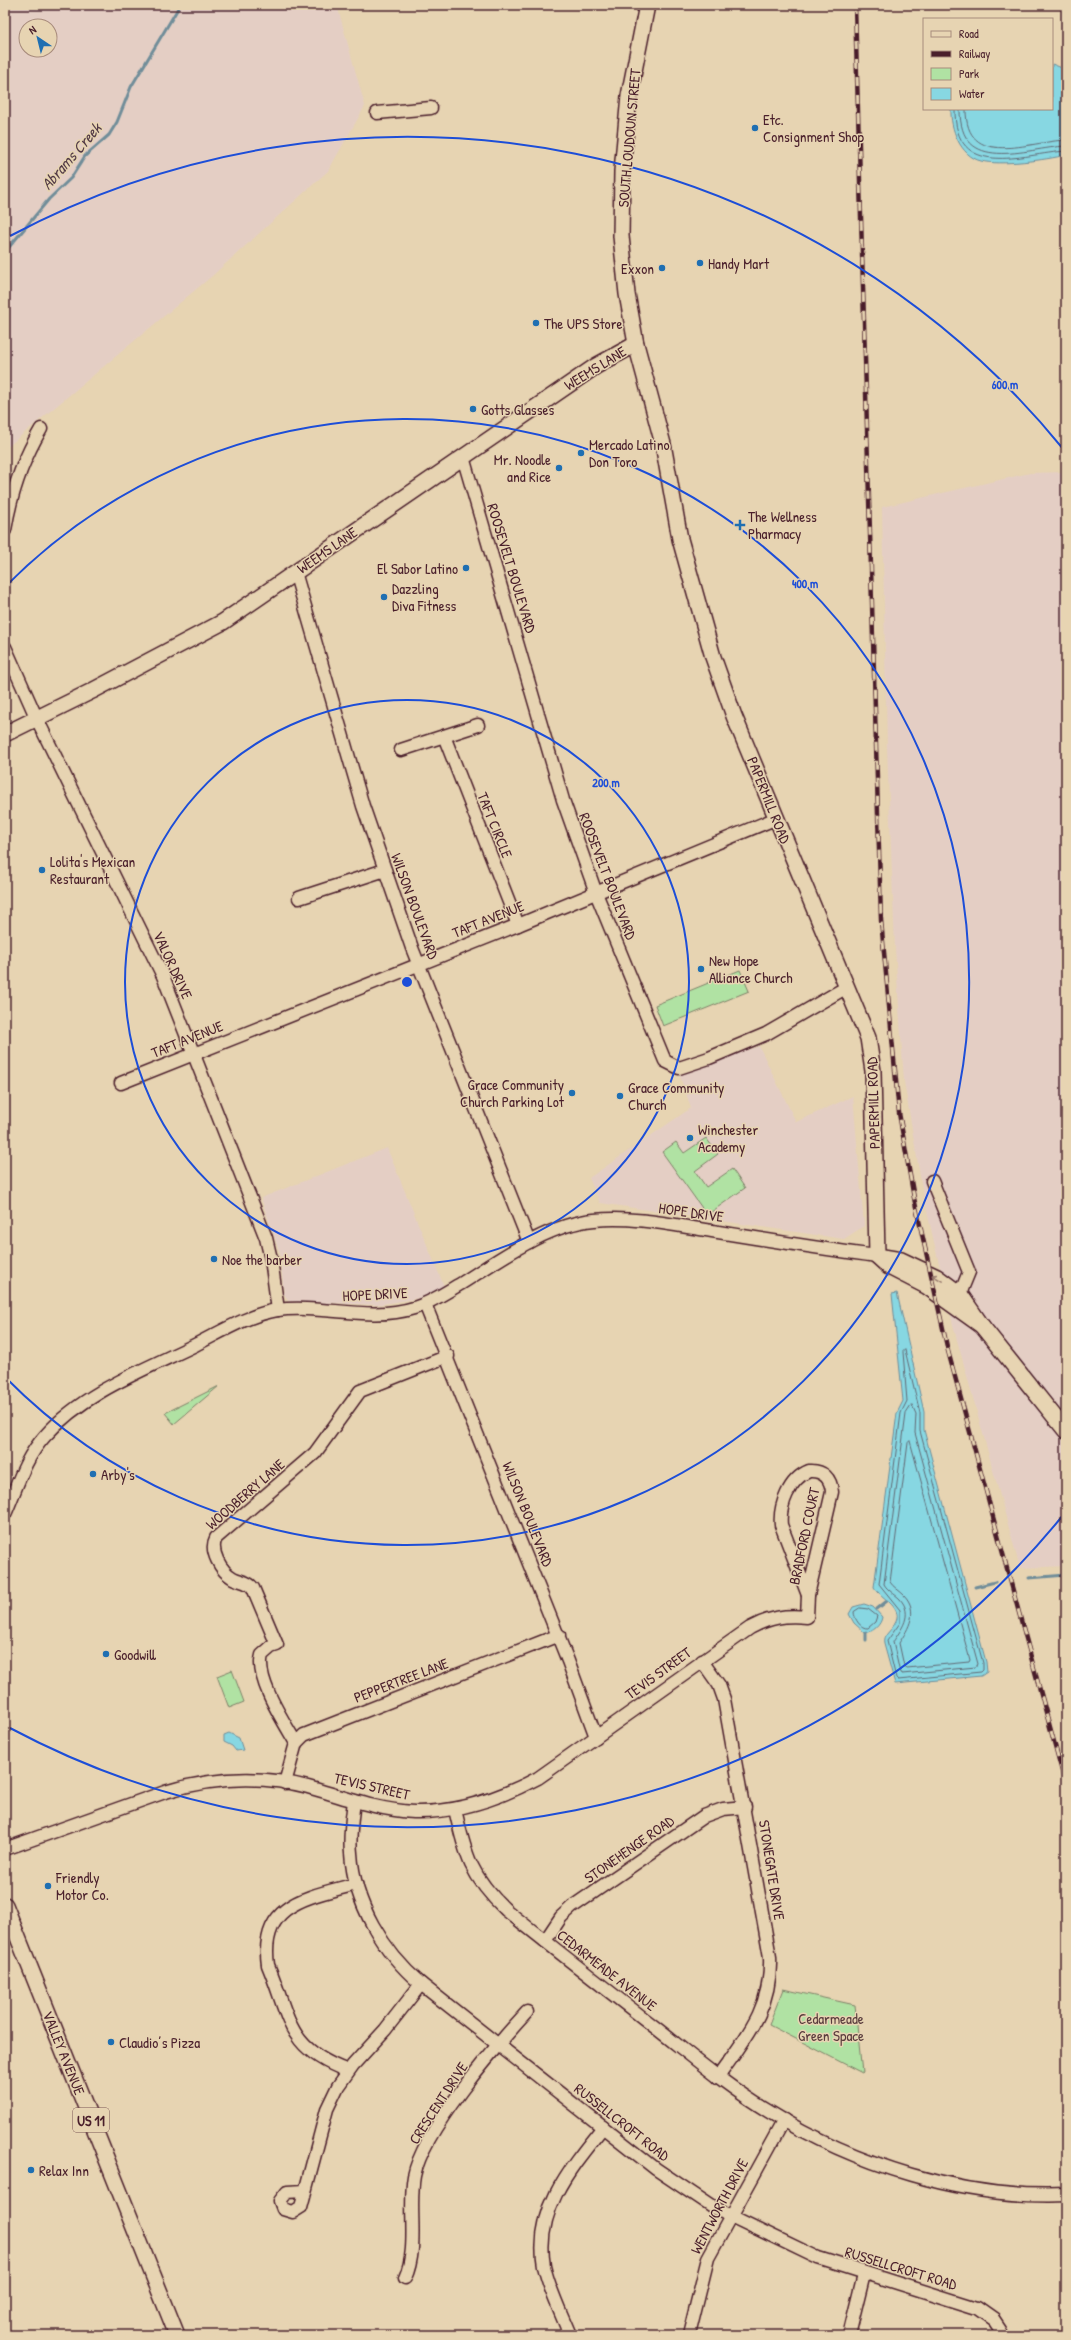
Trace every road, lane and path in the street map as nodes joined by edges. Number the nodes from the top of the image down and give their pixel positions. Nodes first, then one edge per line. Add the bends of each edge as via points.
1 (647, 5) edge
2 (431, 108) dead end
3 (377, 113) dead end
4 (636, 344) junction
5 (42, 429) dead end
6 (463, 457) junction
7 (5, 530) edge
8 (295, 572) junction
9 (5, 647) edge
10 (37, 719) junction
11 (478, 725) dead end
12 (5, 734) edge
13 (444, 736) junction
14 (400, 750) dead end
15 (777, 818) junction
16 (385, 870) junction
17 (596, 893) junction
18 (299, 898) dead end
19 (518, 925) junction
20 (418, 964) junction
21 (847, 987) junction
22 (194, 1054) junction
23 (121, 1083) dead end
24 (932, 1181) dead end
25 (529, 1242) junction
26 (877, 1256) junction
27 (960, 1294) junction
28 (425, 1304) junction
29 (278, 1310) junction
30 (982, 1326) junction
31 (448, 1356) junction
32 (1066, 1431) edge
33 (5, 1514) edge
34 (808, 1595) junction
35 (807, 1617) joint
36 (558, 1636) junction
37 (702, 1661) junction
38 (596, 1737) junction
39 (296, 1743) junction
40 (285, 1783) junction
41 (354, 1801) junction
42 (745, 1807) junction
43 (455, 1809) junction
44 (5, 1849) edge
45 (356, 1884) junction
46 (5, 1905) edge
47 (545, 1941) junction
48 (420, 1984) junction
49 (527, 2012) dead end
50 (498, 2044) junction
51 (348, 2071) junction
52 (718, 2077) junction
53 (784, 2120) junction
54 (603, 2127) junction
55 (305, 2191) dead end
56 (1066, 2195) edge
57 (730, 2217) junction
58 (864, 2274) junction
59 (405, 2278) dead end
60 (177, 2335) edge
61 (570, 2335) edge
62 (689, 2335) edge
63 (849, 2335) edge
64 (1004, 2335) edge

1 - 4 main road, SOUTH LOUDOUN STREET via 629,96 622,171 621,236 627,294
2 - 3 street
4 - 6 main road, WEEMS LANE via 596,366
4 - 15 main road, PAPERMILL ROAD via 663,444 678,532 708,642 734,716
5 - 7 street via 23,464 14,489
6 - 8 main road, WEEMS LANE
6 - 17 street, ROOSEVELT BOULEVARD via 555,776
8 - 10 main road, WEEMS LANE via 229,618 198,636
8 - 16 street, WILSON BOULEVARD via 363,806
9 - 10 street, VALOR DRIVE
10 - 12 main road, WEEMS LANE
10 - 22 street, VALOR DRIVE via 163,976
11 - 13 street
13 - 14 street
13 - 19 street, TAFT CIRCLE
15 - 17 street, TAFT AVENUE
15 - 21 main road, PAPERMILL ROAD
16 - 18 street
16 - 20 street, WILSON BOULEVARD
17 - 19 street, TAFT AVENUE
17 - 21 street, ROOSEVELT BOULEVARD via 662,1056 667,1063 676,1068 686,1067 766,1034
19 - 20 street, TAFT AVENUE
20 - 22 street, TAFT AVENUE
20 - 25 street, WILSON BOULEVARD
21 - 26 main road, PAPERMILL ROAD via 872,1054
22 - 23 street, TAFT AVENUE
22 - 29 street, VALOR DRIVE via 266,1238
24 - 27 street via 969,1272
25 - 26 street, HOPE DRIVE via 592,1220 617,1220 660,1223
25 - 28 street, HOPE DRIVE
27 -> 26 main road via 907,1262 893,1257
26 - 30 main road via 889,1267 926,1286
27 - 30 main road
28 - 29 street, HOPE DRIVE via 400,1311 358,1314 306,1309
28 - 31 street, WILSON BOULEVARD
29 - 33 street, HOPE DRIVE via 247,1320 138,1373 74,1408 52,1428 33,1451 24,1466
30 - 32 main road
31 - 36 street, WILSON BOULEVARD
31 - 39 street, WOODBERRY LANE via 360,1391 315,1453 213,1543 214,1554 231,1576 250,1584 253,1588 277,1645 262,1655 260,1669 278,1712
34 - 34 street, BRADFORD COURT via 832,1492 830,1480 814,1471 797,1478 784,1500 780,1516 781,1525
34 - 35 street, BRADFORD COURT
35 - 37 street, TEVIS STREET via 767,1619
36 - 38 street, WILSON BOULEVARD
36 - 39 street, PEPPERTREE LANE via 316,1730 304,1735
37 - 38 street, TEVIS STREET
37 - 42 street, STONEGATE DRIVE via 719,1685 724,1699
38 - 43 street, TEVIS STREET via 544,1774 516,1790
39 - 40 street
40 - 41 street, TEVIS STREET
40 - 44 street, TEVIS STREET via 245,1779 185,1786
41 - 43 street, TEVIS STREET via 413,1812
41 - 45 street, RUSSELLCROFT ROAD via 350,1847
42 - 47 street, STONEHENGE ROAD via 723,1809 704,1816 572,1907 552,1928
42 - 52 street, STONEGATE DRIVE via 770,1957 770,1985 755,2024
43 - 47 street, CEDARMEADE AVENUE via 464,1852 480,1883 506,1910
45 - 48 street, RUSSELLCROFT ROAD via 378,1935
45 - 51 street via 305,1898 288,1907 277,1918 270,1931 266,1953 268,1965 296,2036 310,2052
46 - 60 main road, VALLEY AVENUE / US 11
47 - 52 street, CEDARMEADE AVENUE
48 - 50 street, RUSSELLCROFT ROAD
48 - 51 street via 385,2030
49 - 50 street, CRESCENT DRIVE
50 - 54 street, RUSSELLCROFT ROAD
50 - 59 street, CRESCENT DRIVE via 434,2133 419,2162 411,2207 411,2256
51 - 55 street via 327,2109
52 - 53 street, CEDARMEADE AVENUE
53 - 56 street, CEDARMEADE AVENUE via 854,2154 955,2186 1005,2194
53 - 57 street, WENTWORTH DRIVE
54 - 57 street, RUSSELLCROFT ROAD via 684,2190
54 - 61 street via 572,2166 558,2189 550,2206 542,2236 544,2267
57 - 58 street, RUSSELLCROFT ROAD via 818,2258
57 - 62 street, WENTWORTH DRIVE via 706,2264
58 - 63 street
58 - 64 street, RUSSELLCROFT ROAD via 977,2308 994,2320

